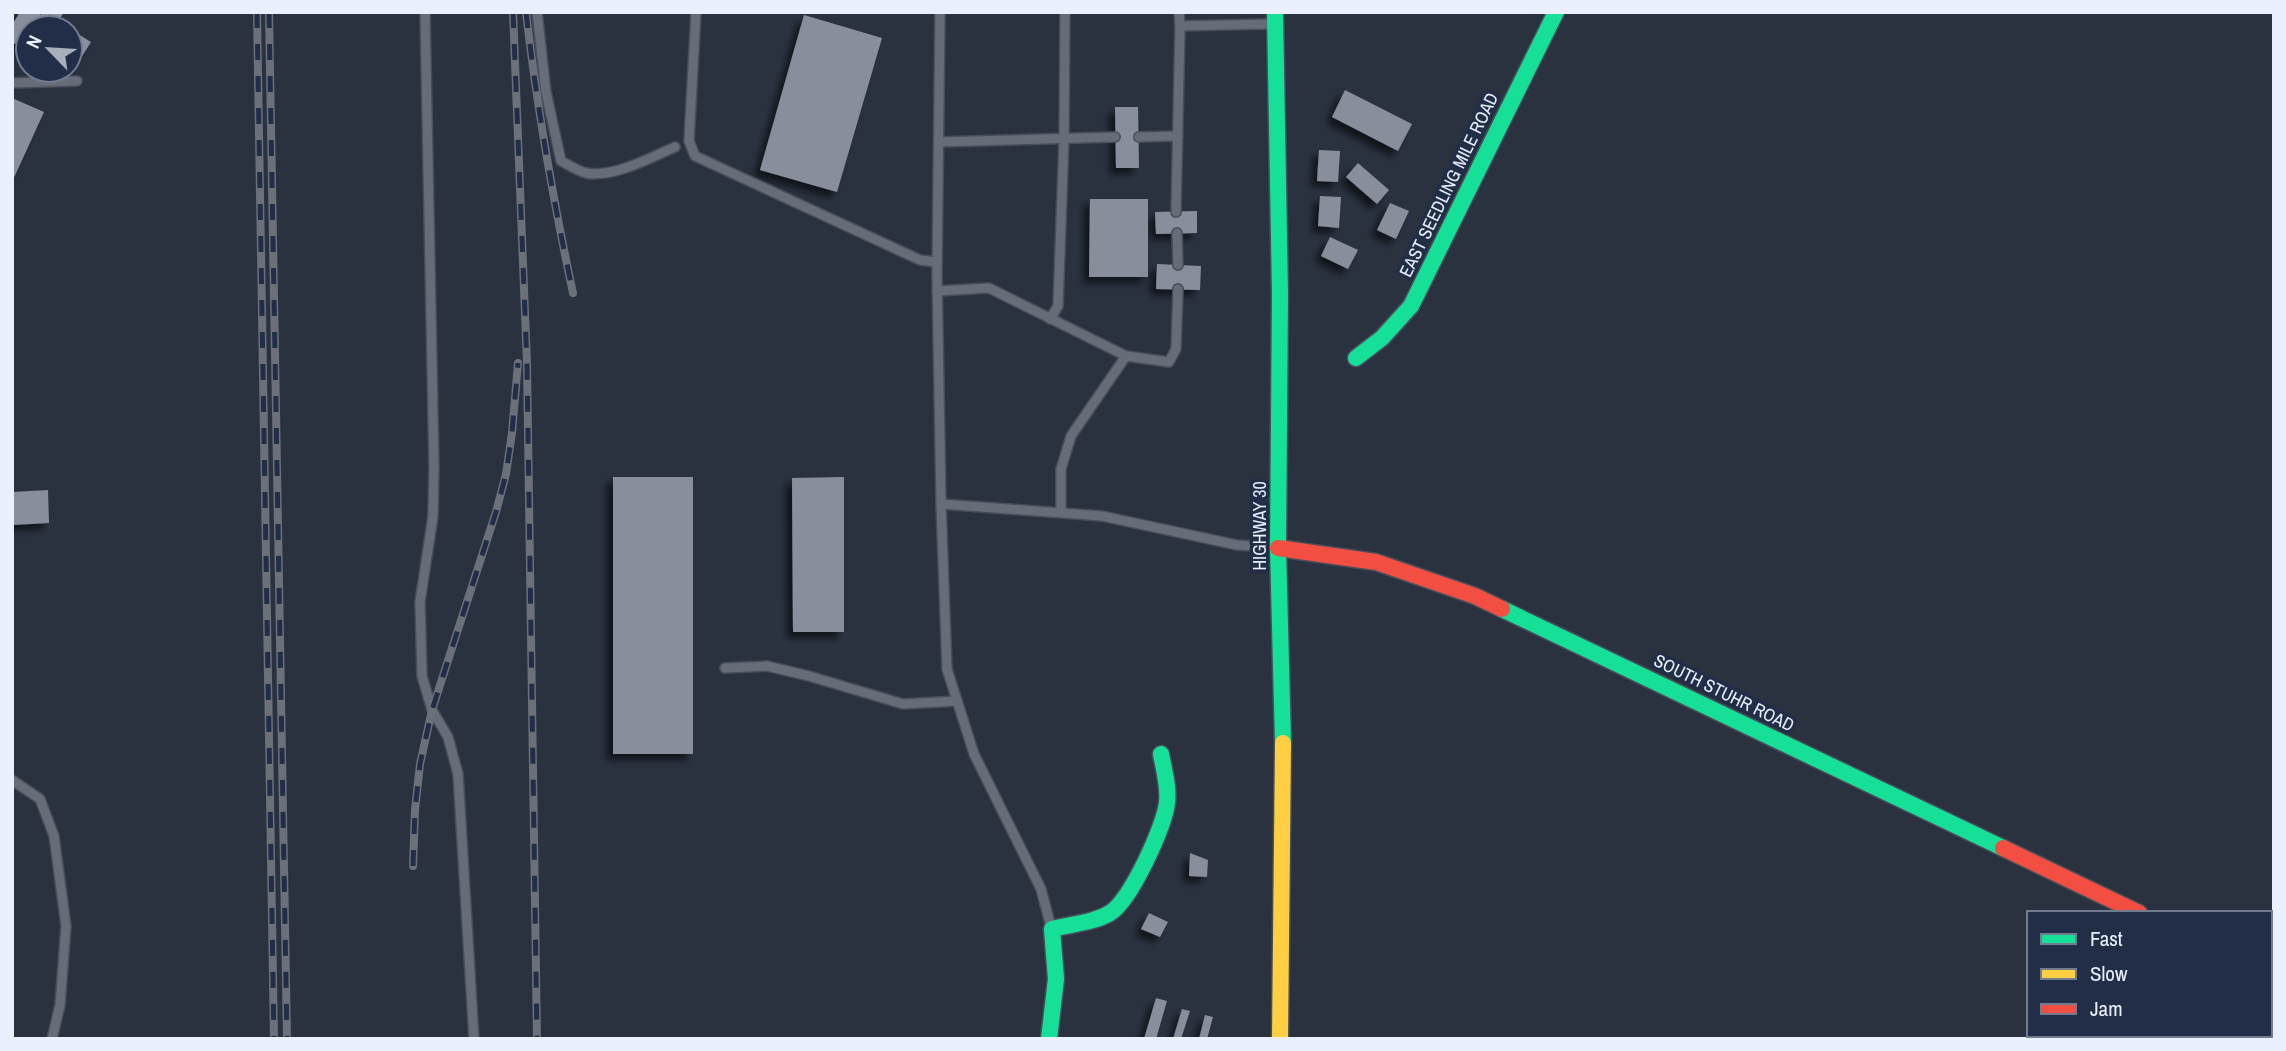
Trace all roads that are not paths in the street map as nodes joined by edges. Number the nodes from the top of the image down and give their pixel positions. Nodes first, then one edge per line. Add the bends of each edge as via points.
1 (425, 12) edge
2 (537, 12) edge
3 (696, 12) edge
4 (940, 12) edge
5 (1065, 12) edge
6 (1179, 12) edge
7 (1556, 12) edge
8 (1275, 18) edge
9 (1180, 26) junction
10 (1178, 136) junction
11 (1139, 137) dead end
12 (1115, 138) dead end
13 (1064, 139) junction
14 (939, 142) junction
15 (675, 147) dead end
16 (1177, 212) dead end
17 (1177, 233) dead end
18 (937, 262) junction
19 (1178, 265) dead end
20 (1178, 289) dead end
21 (937, 291) junction
22 (1050, 318) junction
23 (1126, 356) junction
24 (1356, 358) dead end
25 (941, 504) junction
26 (1061, 512) junction
27 (1278, 548) junction
28 (725, 668) dead end
29 (957, 701) junction
30 (1161, 754) dead end
31 (12, 780) edge
32 (2135, 911) edge
33 (1052, 929) junction
34 (52, 1039) edge
35 (474, 1039) edge
36 (1049, 1039) edge
37 (1280, 1039) edge

1 - 35 lane via 434,467 433,516 420,602 422,677 458,774
2 - 15 lane via 546,92 561,161 585,173 605,173
3 - 18 lane via 689,141 695,156 920,260
4 - 14 lane
5 - 13 lane
6 - 9 lane
7 - 24 main road, EAST SEEDLING MILE ROAD via 1411,306
8 - 9 lane
8 - 27 main road, HIGHWAY 30
9 - 10 lane
10 - 11 lane
10 - 16 lane
12 - 13 lane
13 - 14 lane
13 - 22 lane via 1058,306
14 - 18 lane
17 - 19 lane
18 - 21 lane
20 - 23 lane via 1176,349 1169,362
21 - 22 lane via 989,288
21 - 25 lane
22 - 23 lane
23 - 26 lane via 1071,436 1061,469
25 - 26 lane
25 - 29 lane via 947,669
26 - 27 lane via 1102,516 1237,545
27 - 32 main road, SOUTH STUHR ROAD via 1376,562 1475,596
27 - 37 main road, HIGHWAY 30 via 1283,696
28 - 29 lane via 767,666 903,704
29 - 33 lane via 974,754 1041,889
30 - 33 main road via 1167,805 1153,844 1123,899 1107,914
31 - 34 lane via 40,799 54,836 66,926 60,1005
33 - 36 main road via 1056,979

